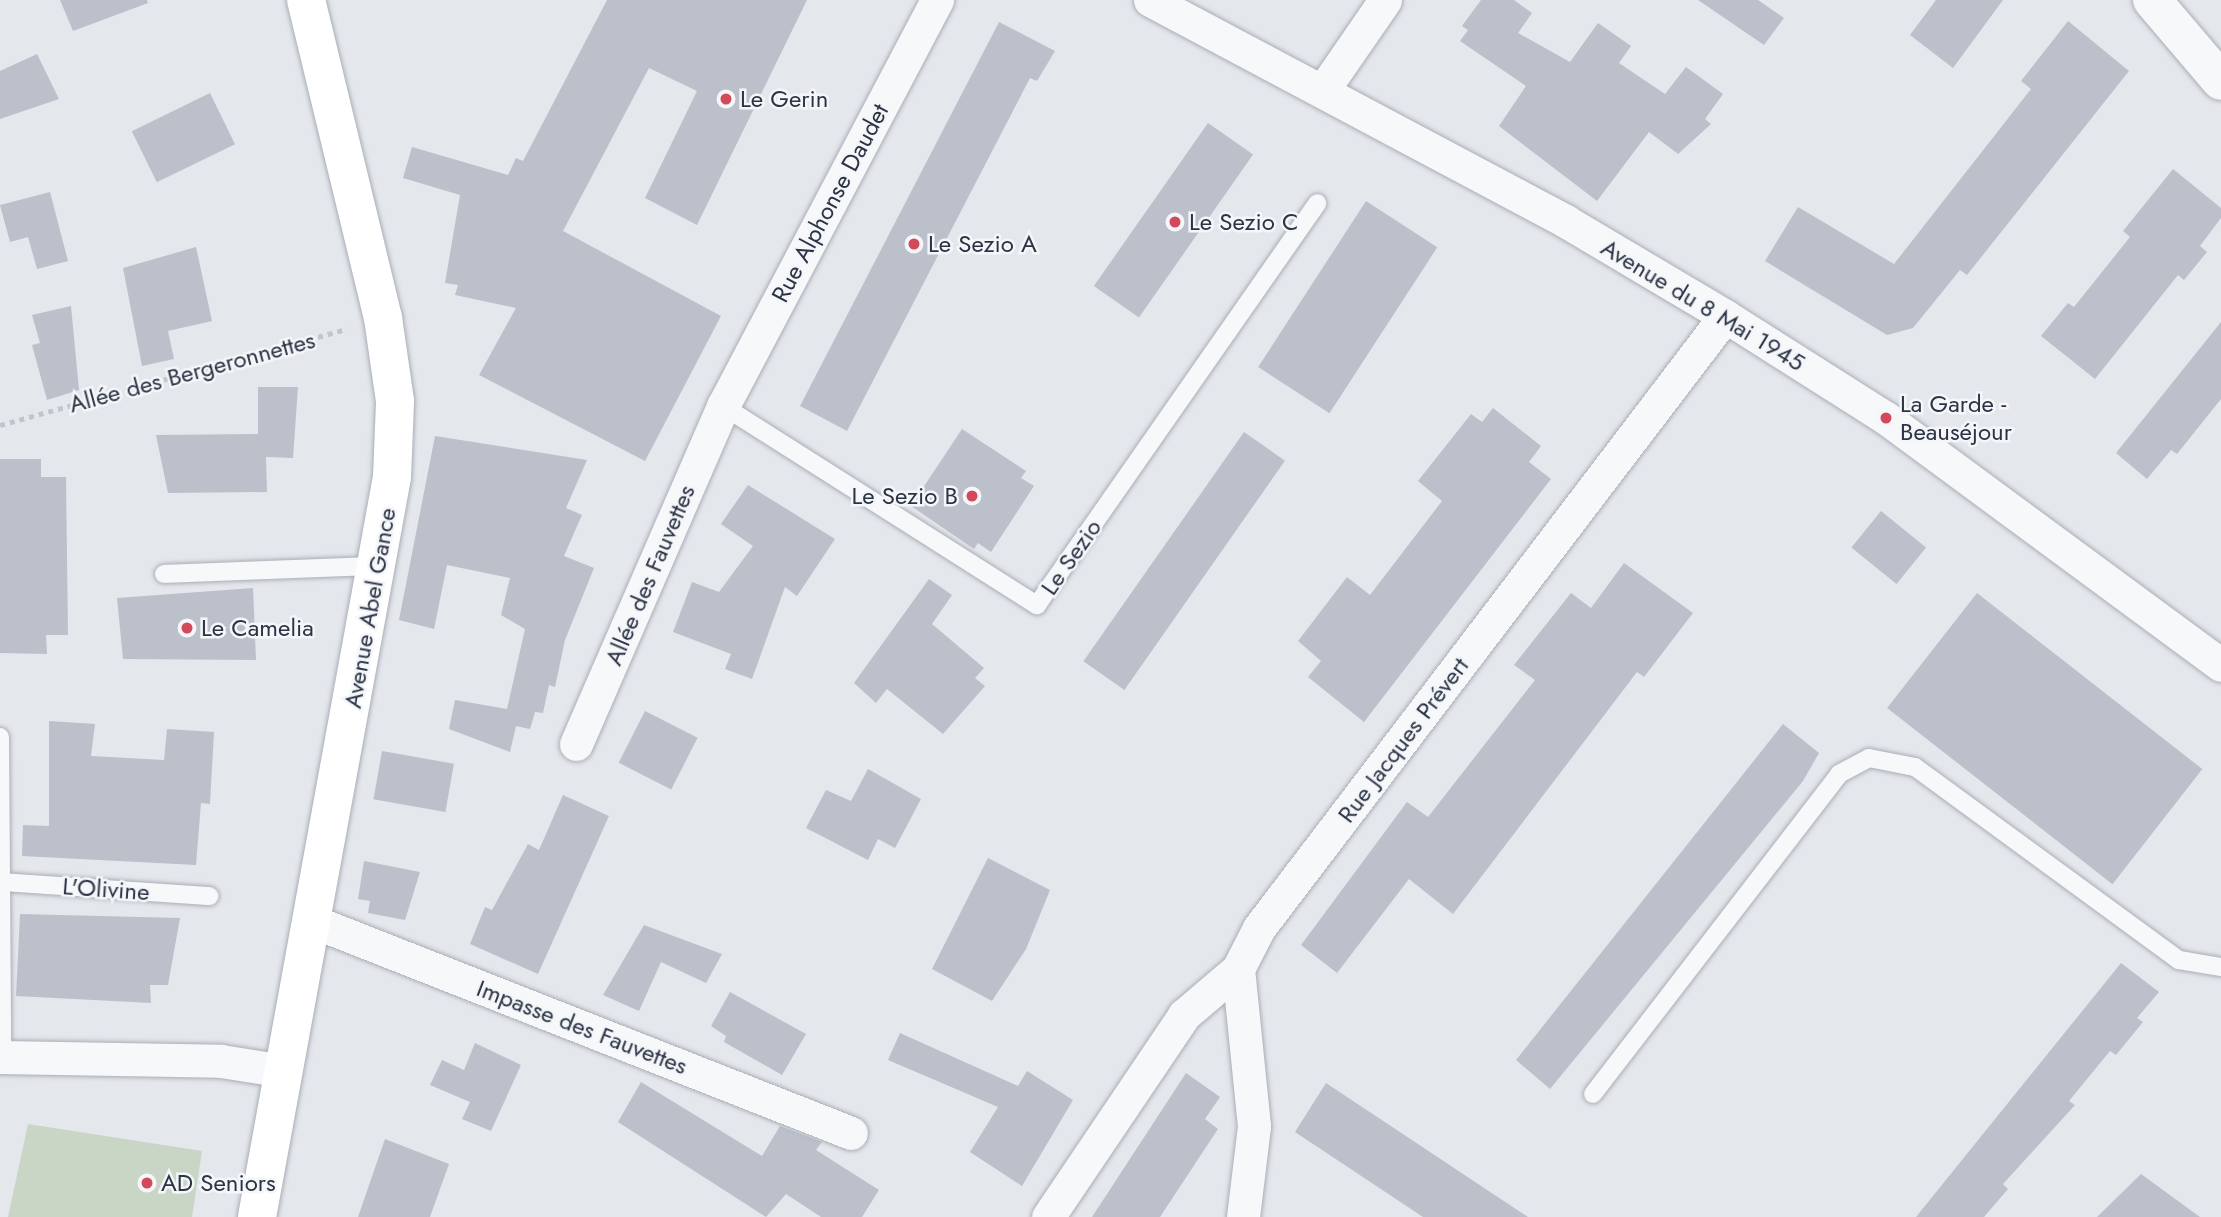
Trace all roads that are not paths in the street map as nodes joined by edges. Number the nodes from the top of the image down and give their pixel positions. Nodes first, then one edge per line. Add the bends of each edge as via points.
1 (306, 0) edge
2 (937, 0) edge
3 (1150, 0) edge
4 (1385, 0) edge
5 (2152, 0) edge
6 (2221, 81) edge
7 (1323, 90) junction
8 (1317, 203) dead end
9 (1725, 316) junction
10 (723, 406) junction
11 (379, 566) junction
12 (164, 574) dead end
13 (2221, 665) edge
14 (0, 737) edge
15 (576, 744) dead end
16 (1, 773) edge
17 (2, 882) junction
18 (210, 896) dead end
19 (312, 921) junction
20 (2221, 967) edge
21 (1238, 969) junction
22 (1, 1057) edge
23 (284, 1071) junction
24 (1593, 1094) dead end
25 (851, 1133) dead end
26 (257, 1217) edge
27 (1048, 1217) edge
28 (1243, 1217) edge

1 - 11 main road, Avenue Abel Gance via 383,318 395,401
2 - 10 street, Rue Alphonse Daudet
3 - 7 street, Avenue du 8 Mai 1945
4 - 7 street
5 - 6 street
7 - 9 street, Avenue du 8 Mai 1945
8 - 10 lane, Le Sezio via 1037,606
9 - 13 street, Avenue du 8 Mai 1945 via 1886,418
9 - 21 street, Rue Jacques Prévert via 1259,928
10 - 15 street, Allée des Fauvettes
11 - 12 lane
11 - 19 main road, Avenue Abel Gance
14 - 16 lane
16 - 17 lane
17 - 18 lane, L'Olivine
17 - 22 lane
19 - 23 main road, Avenue Abel Gance
19 - 25 street, Impasse des Fauvettes
20 - 24 lane via 2179,960 1915,767 1869,758 1839,774
21 - 27 street via 1184,1014
21 - 28 street via 1254,1126
22 - 23 street via 221,1061
23 - 26 main road, Avenue Abel Gance

